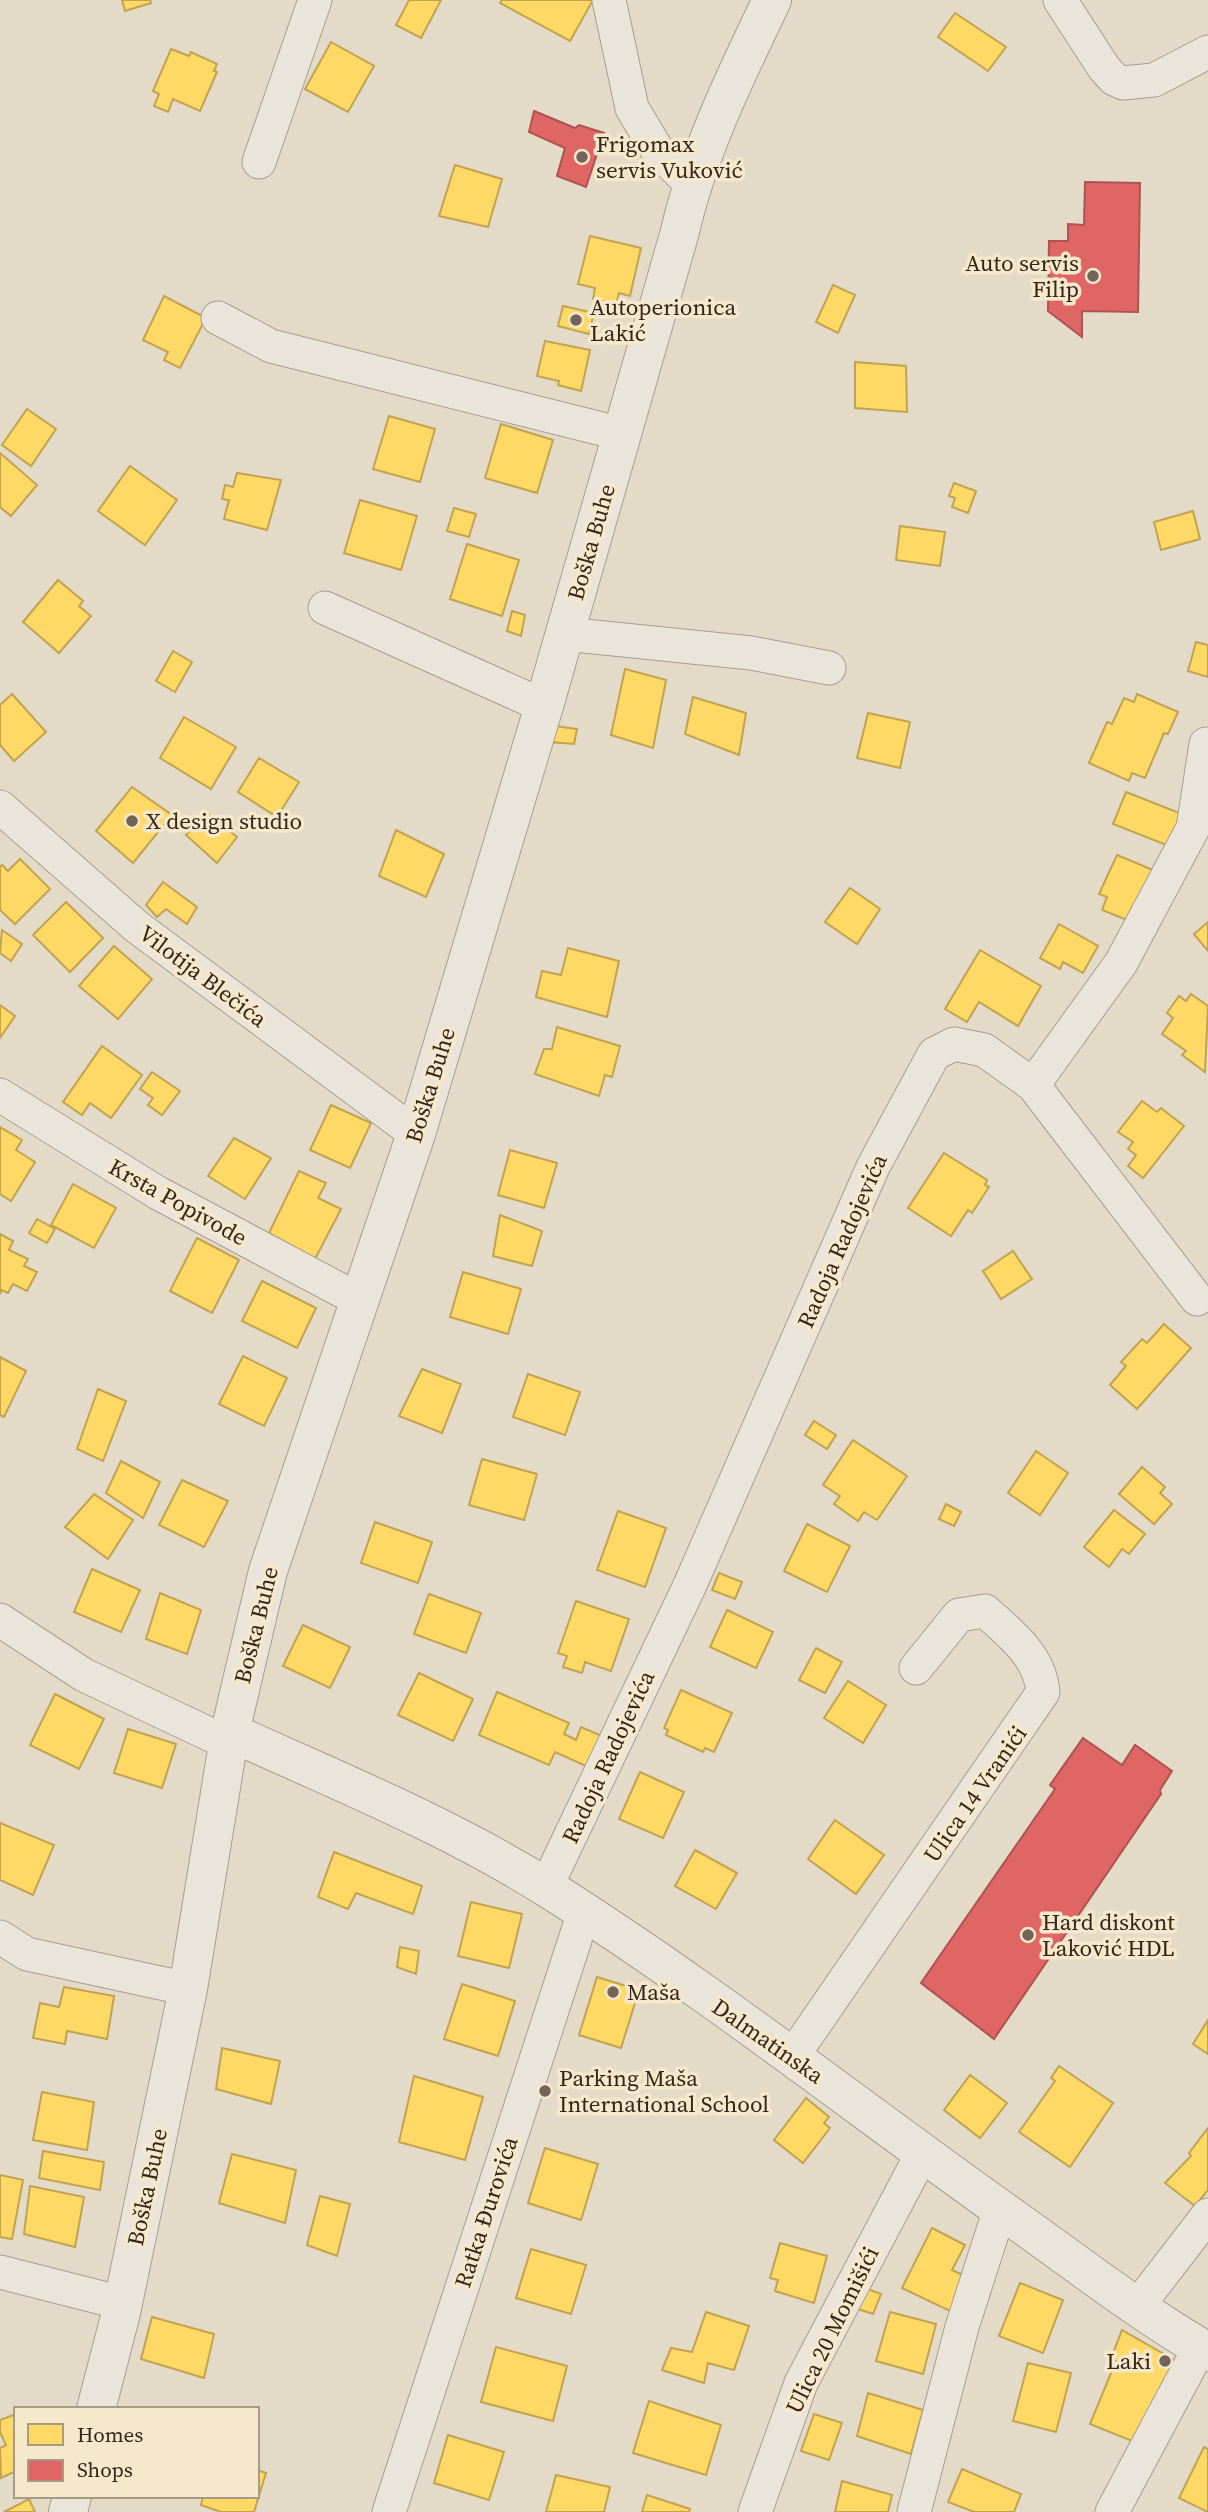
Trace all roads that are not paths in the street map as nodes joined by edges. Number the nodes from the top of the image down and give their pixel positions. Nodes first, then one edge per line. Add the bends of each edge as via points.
1 (315, 0) edge
2 (609, 0) edge
3 (772, 0) edge
4 (1059, 0) edge
5 (1208, 52) edge
6 (259, 162) dead end
7 (691, 184) junction
8 (218, 318) dead end
9 (622, 434) junction
10 (325, 608) dead end
11 (565, 634) junction
12 (829, 668) dead end
13 (544, 706) junction
14 (1206, 744) dead end
15 (0, 807) edge
16 (1033, 1085) junction
17 (0, 1095) edge
18 (416, 1134) junction
19 (1197, 1299) dead end
20 (361, 1301) junction
21 (0, 1620) edge
22 (916, 1668) dead end
23 (229, 1738) junction
24 (546, 1887) junction
25 (583, 1912) junction
26 (0, 1937) edge
27 (188, 1989) junction
28 (792, 2057) junction
29 (922, 2154) junction
30 (1000, 2209) junction
31 (1208, 2215) edge
32 (0, 2272) edge
33 (122, 2304) junction
34 (1137, 2307) junction
35 (1204, 2349) edge
36 (96, 2407) edge
37 (389, 2512) edge
38 (755, 2512) edge
39 (914, 2512) edge
40 (1112, 2512) edge

1 - 6 street
2 - 7 street via 632,108 657,150
3 - 7 street, Boška Buhe
4 - 5 street via 1104,68 1124,83 1145,83
7 - 9 street, Boška Buhe
8 - 9 street via 271,346
9 - 11 street, Boška Buhe
10 - 13 street
11 - 12 street via 751,653
11 - 13 street, Boška Buhe
13 - 18 street, Boška Buhe
14 - 16 street via 1193,828 1121,963
15 - 18 street, Vilotija Blečića via 137,926
16 - 19 street, Radoja Radojevića
16 - 24 street, Radoja Radojevića via 984,1050 954,1044 934,1054 873,1167 690,1585
17 - 20 street, Krsta Popivode via 158,1193
18 - 20 street, Boška Buhe
20 - 23 street, Boška Buhe via 268,1571
21 - 23 street via 84,1675
22 - 28 street, Ulica 14 Vranići via 958,1615 985,1611 1039,1669 1043,1692
23 - 24 street, Dalmatinska via 447,1831
23 - 27 street, Boška Buhe
24 - 25 street, Dalmatinska
25 - 28 street, Dalmatinska
25 - 37 street, Ratka Đurovića
26 - 27 street via 27,1954
27 - 33 street, Boška Buhe
28 - 29 street, Dalmatinska
29 - 30 street, Dalmatinska
29 - 38 street, Ulica 20 Momišići via 801,2383
30 - 34 street, Dalmatinska
30 - 39 street via 962,2327
31 - 34 street
32 - 33 street
33 - 36 street, Boška Buhe
34 - 35 street, Dalmatinska
35 - 40 street

